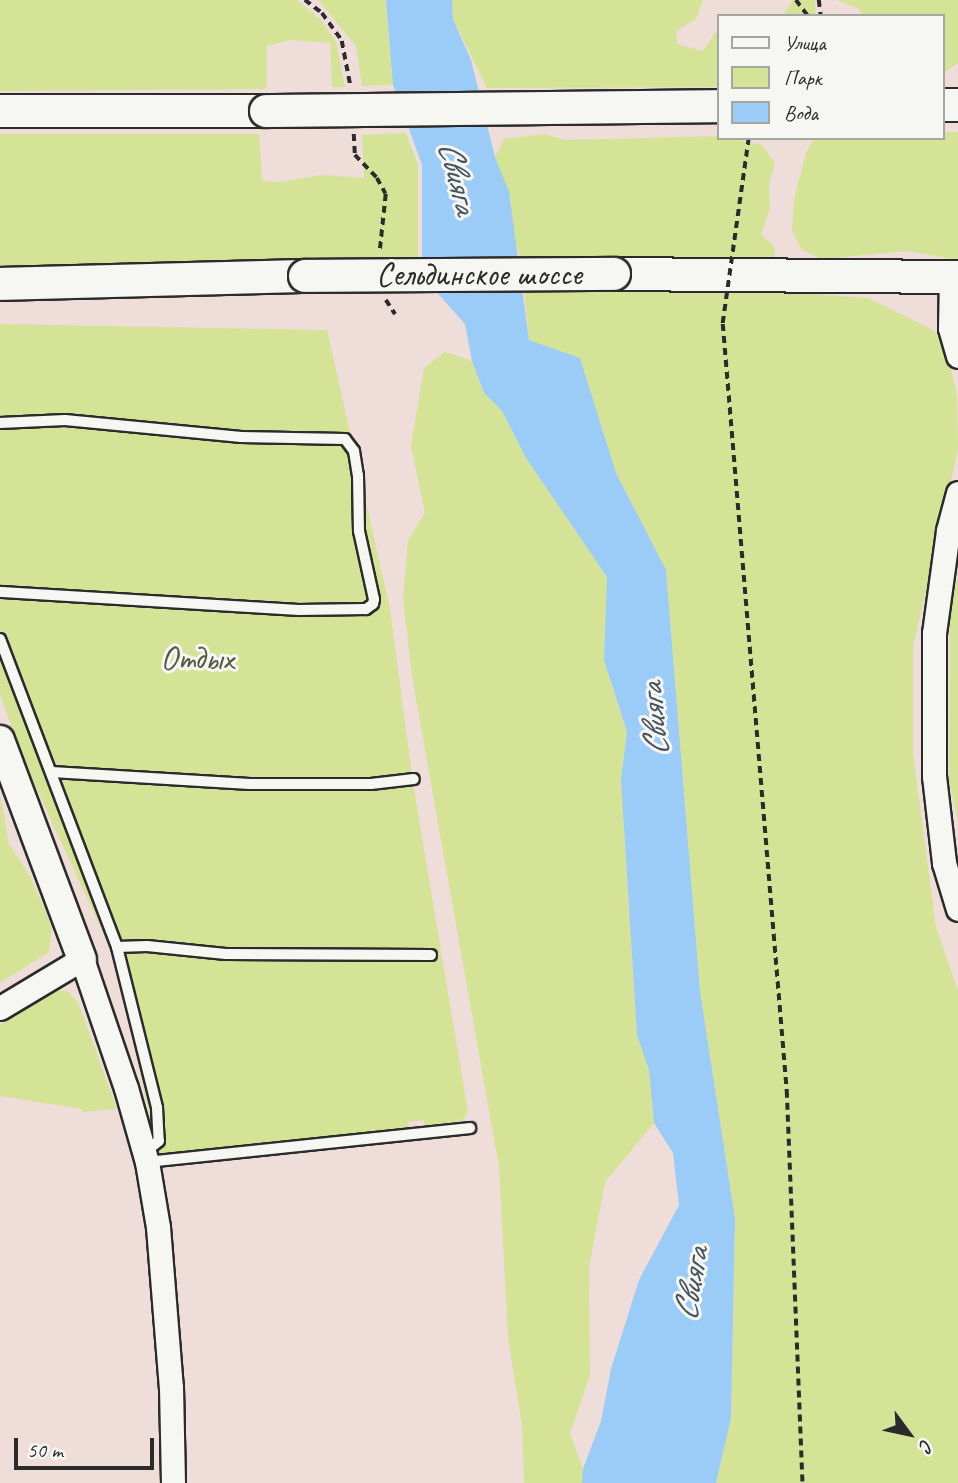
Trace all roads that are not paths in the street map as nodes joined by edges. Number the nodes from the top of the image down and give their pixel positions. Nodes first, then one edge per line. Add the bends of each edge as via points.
1 (716, 106) edge
2 (0, 111) edge
3 (955, 277) edge
4 (0, 284) edge
5 (958, 356) edge
6 (0, 423) edge
7 (958, 493) edge
8 (0, 592) edge
9 (0, 639) edge
10 (0, 740) edge
11 (52, 772) junction
12 (414, 779) dead end
13 (958, 909) edge
14 (117, 947) junction
15 (431, 955) dead end
16 (82, 959) junction
17 (0, 1008) edge
18 (470, 1128) dead end
19 (146, 1157) junction
20 (173, 1483) edge

1 - 2 main road, bridge
3 - 4 main road, Сельдинское шоссе, bridge via 305,276
3 - 5 street via 950,328
6 - 8 lane via 65,420 241,437 345,439 354,451 359,531 374,599 366,609 298,610
7 - 13 street via 934,633 934,776 944,863
9 - 11 lane
10 - 16 street
11 - 12 lane via 250,784 370,784
11 - 14 lane
14 - 15 lane via 226,954
14 - 19 lane via 157,1108 159,1141
16 - 17 street
16 - 19 street
18 - 19 lane
19 - 20 street via 158,1227 171,1387

